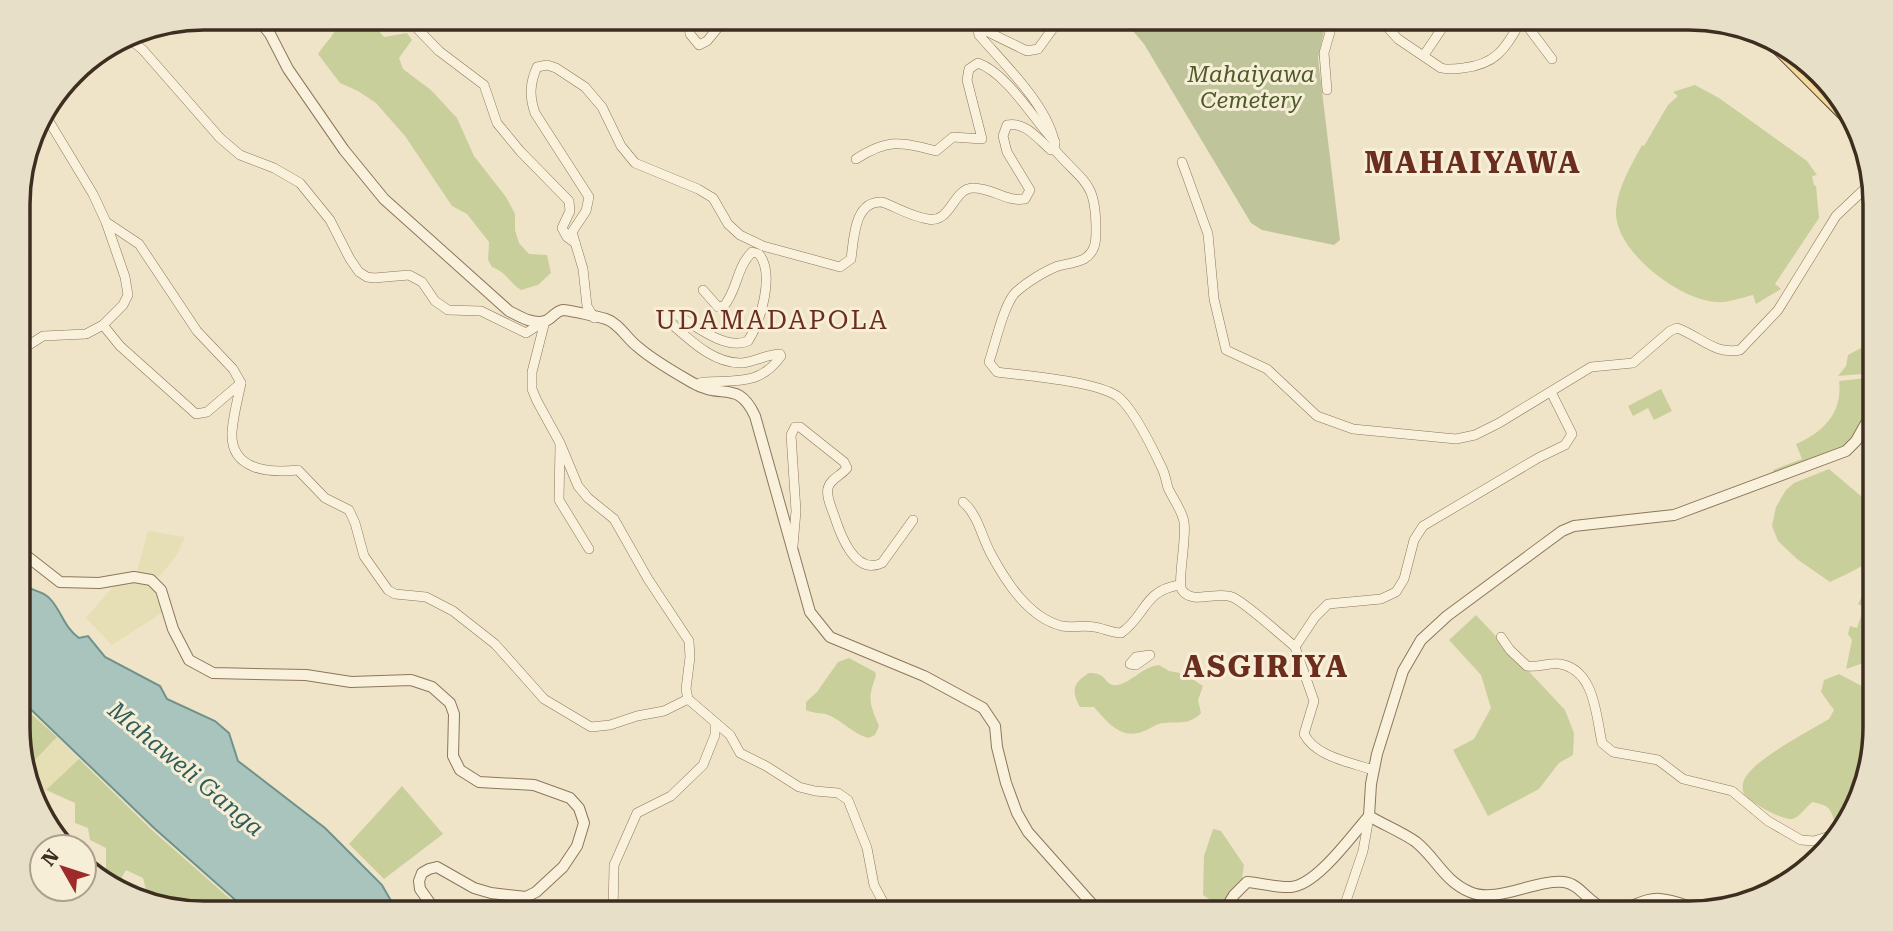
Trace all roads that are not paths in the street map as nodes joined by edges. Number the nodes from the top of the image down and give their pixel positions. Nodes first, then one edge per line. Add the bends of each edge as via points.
1 (267, 30) edge
2 (419, 30) edge
3 (690, 30) edge
4 (716, 30) edge
5 (978, 30) edge
6 (984, 30) edge
7 (1052, 30) edge
8 (1331, 30) edge
9 (1390, 30) edge
10 (1441, 30) edge
11 (1515, 30) edge
12 (1531, 30) edge
13 (136, 44) edge
14 (1424, 55) junction
15 (1552, 59) dead end
16 (1327, 90) dead end
17 (50, 123) edge
18 (1054, 146) junction
19 (856, 159) dead end
20 (1182, 162) dead end
21 (1862, 191) edge
22 (106, 222) junction
23 (575, 243) junction
24 (703, 290) dead end
25 (594, 318) junction
26 (545, 321) junction
27 (103, 325) junction
28 (30, 344) edge
29 (242, 383) junction
30 (696, 385) junction
31 (1551, 392) junction
32 (1863, 428) edge
33 (560, 443) junction
34 (964, 502) dead end
35 (913, 520) dead end
36 (589, 549) dead end
37 (793, 551) junction
38 (30, 559) edge
39 (1179, 585) junction
40 (1501, 637) dead end
41 (1295, 647) junction
42 (688, 699) junction
43 (715, 723) junction
44 (1373, 770) junction
45 (1369, 816) junction
46 (1823, 838) edge
47 (428, 901) edge
48 (613, 901) edge
49 (883, 901) edge
50 (1089, 901) edge
51 (1230, 901) edge
52 (1346, 901) edge
53 (1591, 901) edge
54 (1647, 901) edge
55 (1668, 901) edge

1 - 26 street via 344,150 384,199 509,311 531,321
2 - 23 street via 484,85 497,123 569,201 562,228
3 - 4 street via 699,45
5 - 18 street via 1030,95 1052,131
6 - 7 street via 1027,51 1038,50
8 - 16 street via 1324,53
9 - 14 street
10 - 14 street
11 - 14 street via 1502,52 1482,66 1441,68
12 - 15 street
13 - 26 street via 240,155 300,183 330,220 359,272 374,278 409,275 448,310 481,311 526,333
17 - 22 street
18 - 19 street via 1007,85 978,63 969,69 967,80 982,139 953,137 936,151 913,144 877,145
18 - 23 street via 1051,150 1024,126 1010,123 1003,136 1007,152 1030,190 1025,200 1013,201 970,187 943,216 930,220 874,201 857,219 851,258 841,267 740,235 713,198 635,163 585,87 555,68 537,67 531,82 535,113 589,197 572,232
18 - 39 street via 1093,193 1096,244 1083,259 1054,268 1015,293 989,362 997,372 1105,391 1128,407 1163,470 1184,521
20 - 31 street via 1208,234 1214,299 1226,350 1267,369 1317,416 1353,429 1456,439 1475,436
21 - 31 street via 1836,216 1778,310 1740,351 1713,348 1677,328 1633,363 1591,367
22 - 27 street via 128,295
22 - 29 street via 139,244 186,315
23 - 25 street via 587,306
24 - 30 street via 718,307 724,306 732,296 741,263 752,252 760,254 768,272 748,341 719,339 674,313 666,319 706,352 726,361 744,363 781,356 756,379
25 - 26 street via 564,310
25 - 30 street via 613,322 636,346
26 - 33 street via 532,388
27 - 28 street via 86,334 43,336
27 - 29 street via 196,414 207,411
29 - 42 street via 232,435 243,460 257,470 298,470 325,498 349,510 364,556 388,590 426,597 453,611 495,644 544,699 591,727 664,711
30 - 37 street via 738,394 748,401
31 - 41 street via 1572,434 1565,445 1423,526 1396,592 1381,599 1328,604
32 - 44 street via 1846,451 1674,515 1574,526 1556,534 1421,640 1403,671
33 - 36 street via 559,500
33 - 42 street via 578,486 614,519 689,641
34 - 39 street via 973,511 991,555 1028,608 1054,623 1121,633 1157,592
35 - 37 street via 882,563 867,566 843,541 828,496 830,483 846,468 844,462 795,427 791,435 796,511
37 - 50 street via 810,612 831,637 924,676 983,708 995,726 1017,813 1028,832
38 - 47 street via 60,582 151,580 161,590 189,660 213,673 306,675 351,682 411,680 432,687 450,703 454,714 453,756 460,770 479,782 534,785 570,798 579,808 584,823 577,846 563,867 536,892 526,897 491,893 437,867 422,873 419,881
39 - 41 street via 1190,597 1232,597
40 - 46 street via 1527,666 1562,664 1585,678 1606,748 1658,760 1683,779 1732,791 1768,821 1801,840
41 - 44 street via 1314,701 1304,734 1307,740 1318,751
42 - 43 street
43 - 48 street via 703,765 671,796 638,813 614,865
43 - 49 street via 730,735 740,753 799,787 838,793 848,800
44 - 45 street
45 - 51 street via 1303,884 1247,882
45 - 52 street
45 - 53 street via 1417,843 1446,878 1472,893 1501,894 1547,882 1567,882
54 - 55 street

